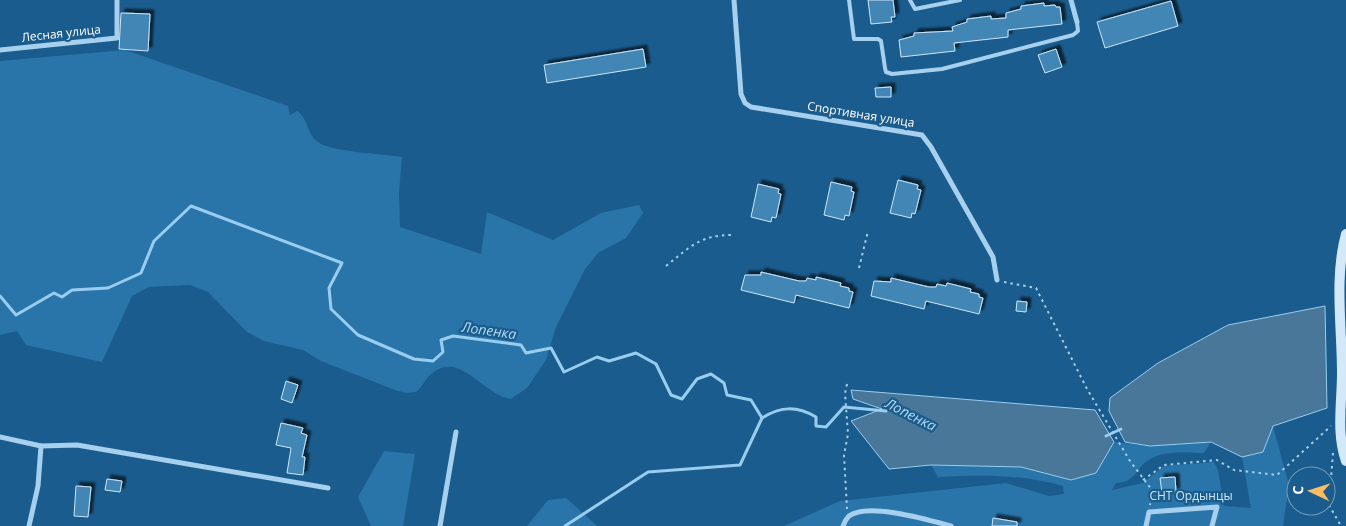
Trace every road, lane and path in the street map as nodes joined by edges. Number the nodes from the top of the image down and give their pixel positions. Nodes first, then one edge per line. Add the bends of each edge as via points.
1 (117, 0) edge
2 (734, 0) edge
3 (849, 0) edge
4 (910, 0) edge
5 (960, 0) edge
6 (1071, 0) edge
7 (1077, 22) joint
8 (0, 50) edge
9 (868, 231) dead end
10 (1346, 234) edge
11 (732, 235) dead end
12 (666, 266) dead end
13 (859, 268) dead end
14 (997, 280) joint
15 (847, 384) dead end
16 (1340, 423) junction
17 (456, 432) dead end
18 (0, 437) edge
19 (41, 446) junction
20 (1333, 451) dead end
21 (1346, 461) edge
22 (1143, 480) junction
23 (328, 488) dead end
24 (856, 507) dead end
25 (1149, 512) junction
26 (29, 526) edge
27 (440, 526) edge
28 (842, 526) edge
29 (951, 526) edge
30 (1146, 526) edge
31 (1212, 526) edge
32 (1341, 526) edge

1 - 8 street, Лесная улица via 117,38
2 - 14 street, Спортивная улица via 741,94 745,103 752,107 922,135 993,258
3 - 7 lane via 854,39 881,41 886,72 892,74 942,69 1073,35 1078,31
4 - 5 lane via 915,10
6 - 7 street
9 - 13 path
10 - 16 street via 1341,279
11 - 12 path via 715,235 700,240
14 - 22 path via 1036,288 1087,389
15 - 24 path via 848,434 844,454 847,512
16 - 21 street
16 - 22 path via 1332,424 1277,475 1234,470 1216,460 1164,465
17 - 27 street
18 - 19 street
19 - 23 street via 77,445
19 - 26 street via 38,486
20 - 32 path via 1329,506
22 - 25 path via 1152,490
25 - 30 street
25 - 31 street via 1217,506
28 - 29 street via 849,516 863,512 896,512

